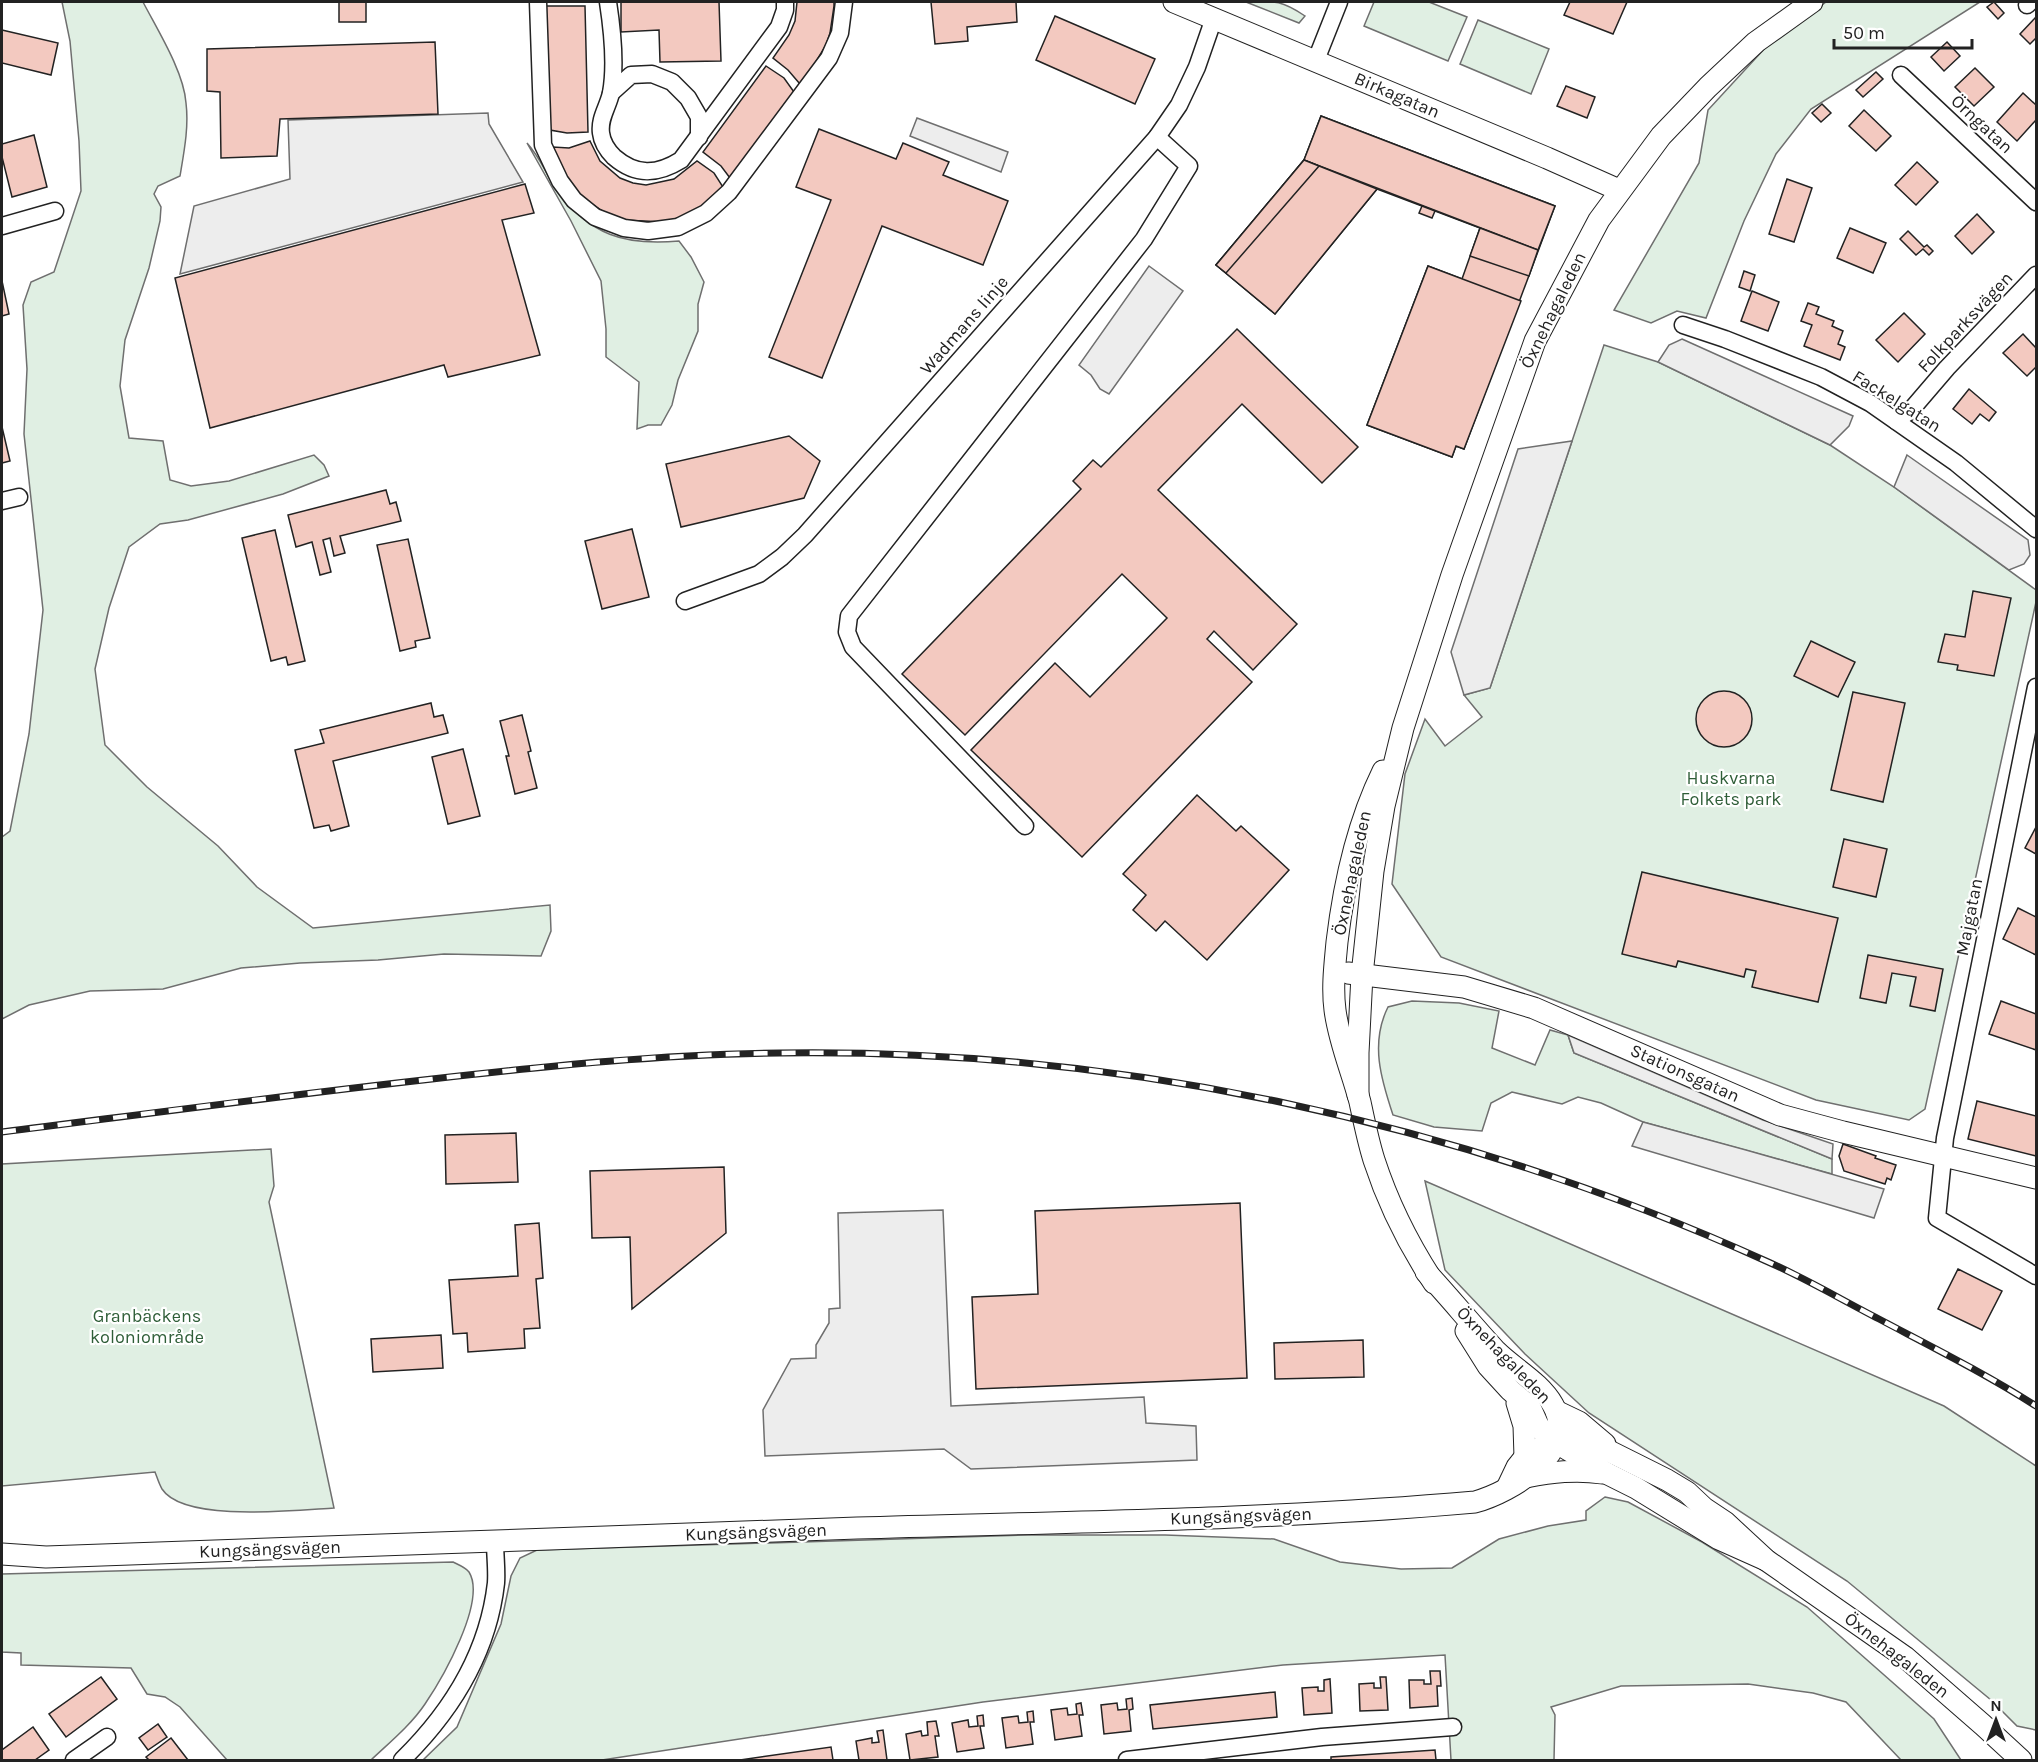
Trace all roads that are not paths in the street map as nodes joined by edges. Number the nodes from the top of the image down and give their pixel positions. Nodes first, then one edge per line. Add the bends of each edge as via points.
1 (538, 2) edge
2 (608, 2) edge
3 (785, 2) edge
4 (844, 2) edge
5 (1174, 2) edge
6 (1339, 2) edge
7 (1812, 2) edge
8 (1214, 18) junction
9 (1316, 60) junction
10 (1901, 75) dead end
11 (611, 93) junction
12 (1157, 137) junction
13 (699, 138) junction
14 (1619, 190) junction
15 (2037, 202) edge
16 (55, 211) dead end
17 (2, 226) edge
18 (2037, 275) edge
19 (1683, 325) dead end
20 (1896, 421) junction
21 (19, 497) dead end
22 (2, 501) edge
23 (2037, 529) edge
24 (685, 602) dead end
25 (2037, 687) edge
26 (1403, 728) junction
27 (1025, 826) dead end
28 (1334, 972) junction
29 (1362, 975) junction
30 (1358, 1095) junction
31 (1943, 1155) junction
32 (2037, 1178) edge
33 (1426, 1272) junction
34 (2037, 1276) edge
35 (1510, 1390) junction
36 (1556, 1411) junction
37 (1555, 1442) junction
38 (1618, 1455) junction
39 (1525, 1467) junction
40 (1608, 1474) junction
41 (495, 1541) junction
42 (2, 1554) edge
43 (1766, 1560) junction
44 (1453, 1727) dead end
45 (107, 1737) dead end
46 (74, 1761) edge
47 (402, 1761) edge
48 (1127, 1761) edge
49 (2021, 1761) edge

1 - 4 street via 543,145 560,182 595,217 624,228 648,231 678,227 706,213 729,192 829,58 840,33
2 - 11 street via 614,36
3 - 13 street via 779,27
5 - 8 street, Birkagatan
6 - 9 street
7 - 14 street, Öxnehagaleden via 1756,42 1708,87 1661,135
8 - 9 street, Birkagatan
8 - 12 street, Wadmans linje via 1197,68
9 - 14 street, Birkagatan
10 - 15 street, Örngatan
11 - 13 street via 631,75 652,74 672,82 699,117
11 - 13 street via 602,117 601,134 608,151 621,163 637,171 668,169
12 - 24 street, Wadmans linje via 782,557 759,574
12 - 27 street via 1189,166 1144,239 849,616 847,632 853,647
14 - 26 street, Öxnehagaleden via 1579,254 1535,341 1452,575
16 - 17 street
18 - 20 street, Folkparksvägen via 1911,410
19 - 20 street, Fackelgatan via 1821,377 1870,402
20 - 23 street, Fackelgatan via 1956,463
21 - 22 street
25 - 31 street, Majgatan
26 - 28 street, Öxnehagaleden via 1368,802 1341,907
26 - 29 street, Öxnehagaleden via 1373,871
28 - 29 street, Stationsgatan
28 - 30 street, Öxnehagaleden via 1334,1007 1340,1040
29 - 30 street, Öxnehagaleden
29 - 31 street, Stationsgatan via 1464,987 1494,995 1543,1011 1780,1115
30 - 33 street, Öxnehagaleden via 1374,1160 1411,1247
31 - 32 street, Stationsgatan
31 - 34 street, Majgatan via 1938,1218
33 - 35 street, Öxnehagaleden via 1488,1366
33 - 36 street, Öxnehagaleden via 1498,1352 1545,1394
35 - 37 street, Öxnehagaleden via 1530,1407 1538,1425
35 - 39 street via 1524,1426
36 - 37 street, Öxnehagaleden via 1559,1425
36 - 38 street, Öxnehagaleden via 1579,1422
37 - 38 street, Öxnehagaleden via 1577,1439
37 - 39 street, Kungsängsvägen via 1535,1449
37 - 40 street, Öxnehagaleden
38 - 43 street, Öxnehagaleden via 1687,1492
39 - 40 street, Kungsängsvägen
39 - 41 street, Kungsängsvägen via 1507,1489 1475,1502 1340,1512
40 - 43 street, Öxnehagaleden via 1719,1539
41 - 42 street, Kungsängsvägen via 46,1557
41 - 47 street via 496,1581 485,1636 462,1688
43 - 49 street, Öxnehagaleden via 1905,1658
44 - 48 street via 1322,1737
45 - 46 street

